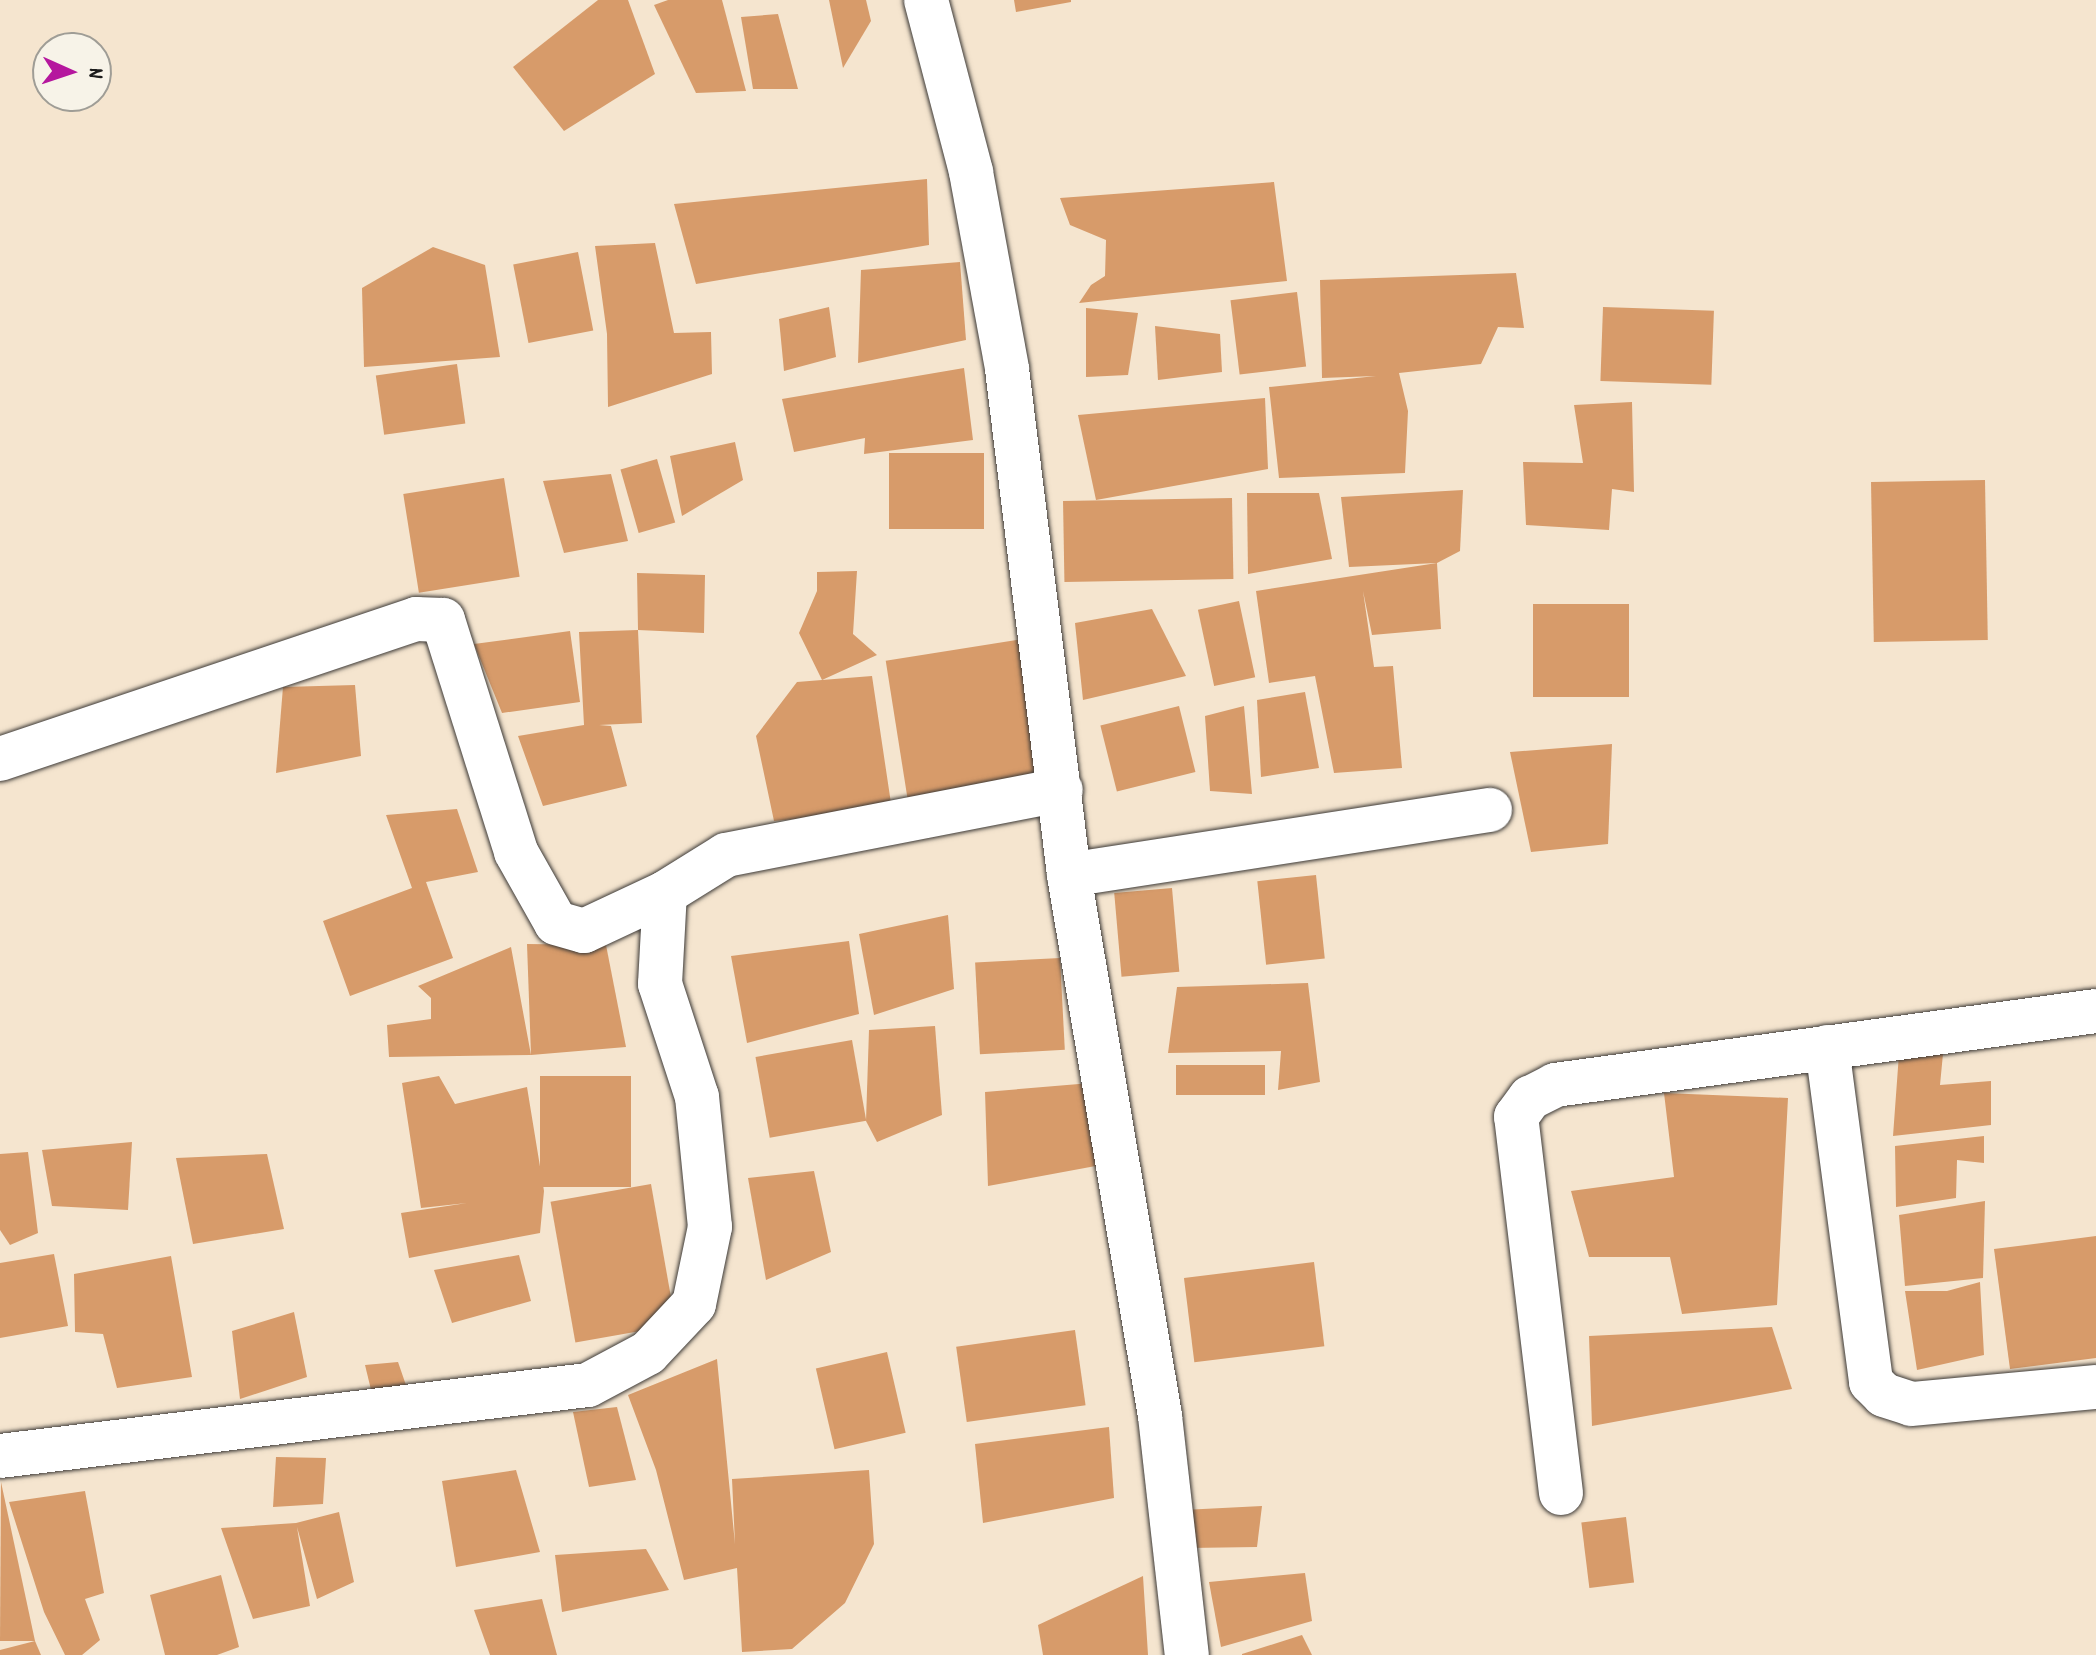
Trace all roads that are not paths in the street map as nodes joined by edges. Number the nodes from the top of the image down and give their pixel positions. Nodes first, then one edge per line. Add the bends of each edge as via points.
1 (926, 0) edge
2 (0, 759) edge
3 (1061, 790) junction
4 (1490, 810) dead end
5 (1069, 875) junction
6 (665, 893) junction
7 (2096, 1011) edge
8 (1827, 1047) junction
9 (2096, 1387) edge
10 (0, 1456) edge
11 (1561, 1493) dead end
12 (1187, 1655) edge

1 - 3 street via 971,172 1007,369
2 - 6 street via 363,635 416,619 443,620 516,852 556,923 584,931
3 - 5 street
3 - 6 street via 726,855
4 - 5 street
5 - 12 street via 1160,1416
6 - 10 street via 660,984 697,1097 710,1227 694,1304 648,1353 588,1385
7 - 8 street
8 - 9 street via 1871,1382 1884,1395 1911,1404
8 - 11 street via 1555,1085 1530,1098 1516,1117

